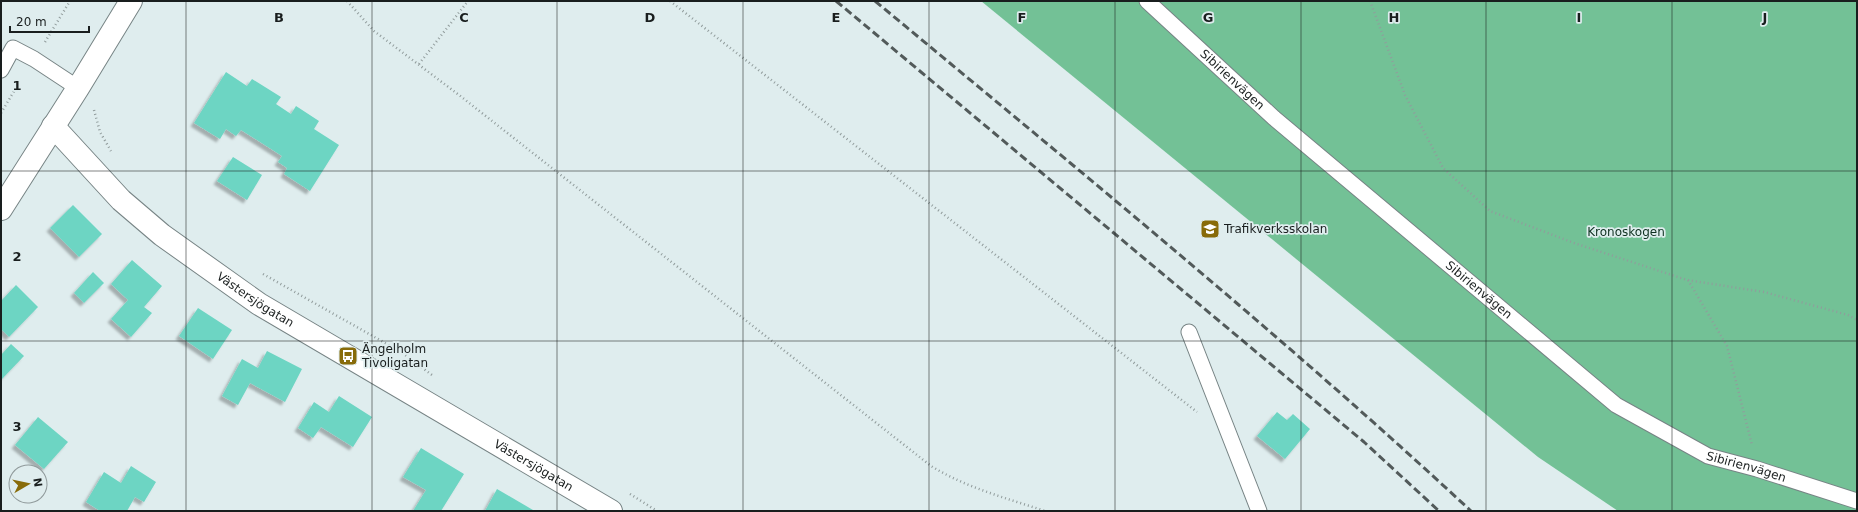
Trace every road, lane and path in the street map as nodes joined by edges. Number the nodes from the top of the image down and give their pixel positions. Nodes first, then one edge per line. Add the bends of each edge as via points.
1 (70, 1) edge
2 (131, 1) edge
3 (347, 1) edge
4 (468, 1) edge
5 (670, 1) edge
6 (1147, 1) edge
7 (1370, 1) edge
8 (34, 60) junction
9 (419, 64) junction
10 (1, 70) edge
11 (78, 88) junction
12 (1, 113) edge
13 (53, 126) junction
14 (112, 152) dead end
15 (1, 209) edge
16 (257, 271) dead end
17 (1687, 280) junction
18 (1857, 320) edge
19 (1189, 332) dead end
20 (434, 376) dead end
21 (1228, 432) junction
22 (1757, 469) junction
23 (625, 492) dead end
24 (1857, 501) edge
25 (611, 511) edge
26 (658, 511) edge
27 (1045, 511) edge
28 (1259, 511) edge

1 - 8 path
2 - 11 street
3 - 9 path via 374,31
4 - 9 path
5 - 21 path via 1200,414
6 - 22 lane, Sibirienvägen via 1274,118 1616,404 1708,456
7 - 17 path via 1405,95 1443,168 1490,211 1574,243
8 - 10 lane via 13,48
8 - 11 lane
8 - 12 path
9 - 27 path via 931,466 969,486
11 - 13 street
11 - 14 path via 93,108 100,132
13 - 15 street
13 - 25 street, Västersjögatan via 121,200 162,234 259,304
16 - 20 path via 395,349
17 - 18 path via 1764,292 1848,315
17 - 22 path via 1727,346
19 - 21 lane
21 - 28 lane
22 - 24 lane, Sibirienvägen
23 - 26 path

